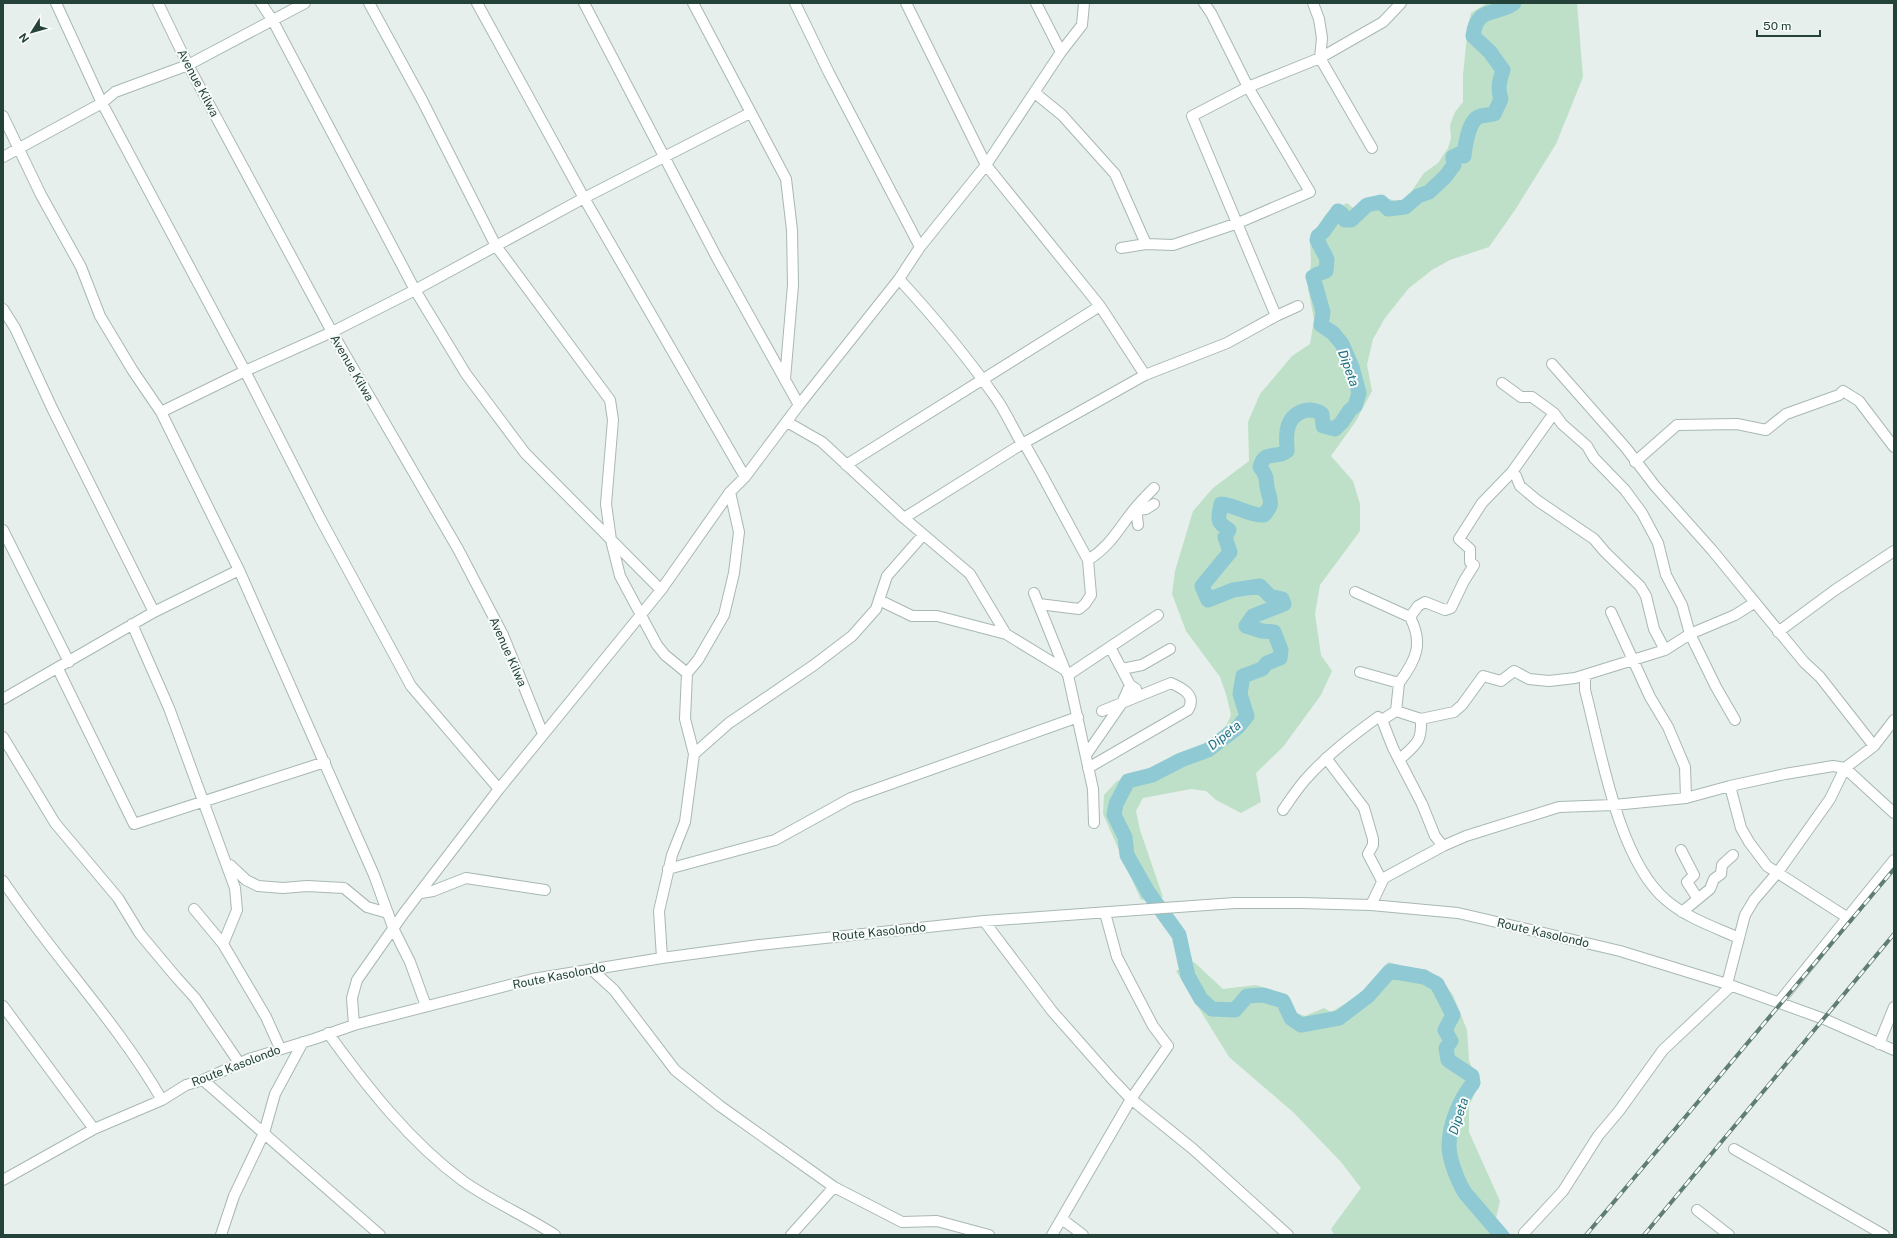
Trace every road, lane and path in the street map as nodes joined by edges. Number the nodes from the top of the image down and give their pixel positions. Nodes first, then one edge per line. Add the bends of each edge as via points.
1 (56, 3) edge
2 (158, 3) edge
3 (261, 3) edge
4 (306, 3) edge
5 (370, 3) edge
6 (477, 3) edge
7 (584, 3) edge
8 (693, 3) edge
9 (795, 3) edge
10 (906, 3) edge
11 (1036, 3) edge
12 (1084, 3) edge
13 (1204, 3) edge
14 (1313, 3) edge
15 (1402, 3) edge
16 (272, 21) junction
17 (1061, 52) junction
18 (1320, 58) junction
19 (188, 65) junction
20 (1248, 86) junction
21 (1035, 93) junction
22 (102, 104) junction
23 (750, 113) junction
24 (3, 116) edge
25 (1372, 148) dead end
26 (18, 150) junction
27 (3, 157) edge
28 (663, 157) junction
29 (986, 164) junction
30 (584, 198) junction
31 (1238, 223) junction
32 (1146, 244) junction
33 (496, 246) junction
34 (920, 248) junction
35 (1121, 248) dead end
36 (899, 279) junction
37 (415, 290) junction
38 (1100, 306) junction
39 (1298, 306) dead end
40 (3, 308) edge
41 (1276, 316) junction
42 (332, 332) junction
43 (1552, 364) dead end
44 (245, 370) junction
45 (1145, 375) junction
46 (785, 379) junction
47 (982, 379) junction
48 (1502, 383) dead end
49 (799, 405) junction
50 (161, 412) junction
51 (1554, 412) junction
52 (787, 422) junction
53 (1023, 444) junction
54 (1894, 447) edge
55 (1635, 462) junction
56 (846, 465) junction
57 (1512, 472) junction
58 (745, 477) junction
59 (1154, 488) dead end
60 (730, 492) junction
61 (1154, 504) dead end
62 (1136, 508) junction
63 (904, 518) junction
64 (1138, 525) dead end
65 (3, 530) edge
66 (923, 535) junction
67 (611, 540) junction
68 (1894, 550) edge
69 (1088, 560) junction
70 (239, 570) junction
71 (661, 590) junction
72 (1355, 592) dead end
73 (1034, 593) dead end
74 (879, 600) junction
75 (1754, 603) junction
76 (1039, 604) junction
77 (154, 612) junction
78 (1611, 612) dead end
79 (640, 615) junction
80 (1158, 615) dead end
81 (1410, 617) junction
82 (132, 624) junction
83 (1778, 632) junction
84 (1006, 634) junction
85 (1690, 634) junction
86 (1110, 647) junction
87 (1170, 649) dead end
88 (1665, 650) junction
89 (1634, 660) junction
90 (69, 662) junction
91 (58, 669) junction
92 (1122, 670) junction
93 (1067, 672) junction
94 (1360, 672) dead end
95 (687, 673) junction
96 (1585, 675) junction
97 (1400, 682) junction
98 (1130, 685) junction
99 (1145, 694) junction
100 (3, 699) edge
101 (1122, 703) junction
102 (1102, 711) dead end
103 (1396, 711) junction
104 (1078, 717) junction
105 (1421, 719) junction
106 (1382, 720) junction
107 (1735, 720) dead end
108 (1894, 720) edge
109 (543, 734) junction
110 (3, 737) edge
111 (1874, 746) junction
112 (694, 754) junction
113 (1086, 755) junction
114 (1326, 758) junction
115 (1399, 760) junction
116 (325, 762) junction
117 (1088, 768) junction
118 (1845, 768) junction
119 (1730, 786) junction
120 (499, 788) junction
121 (1686, 798) junction
122 (204, 802) junction
123 (1614, 806) junction
124 (1283, 810) dead end
125 (1894, 813) edge
126 (1094, 823) dead end
127 (1443, 846) junction
128 (1681, 850) dead end
129 (1733, 855) dead end
130 (1894, 860) edge
131 (227, 862) junction
132 (668, 869) junction
133 (1778, 872) junction
134 (3, 881) edge
135 (1382, 881) junction
136 (544, 890) dead end
137 (421, 893) junction
138 (1698, 899) junction
139 (1371, 905) junction
140 (194, 909) dead end
141 (1682, 912) junction
142 (388, 913) junction
143 (1105, 913) junction
144 (1848, 918) junction
145 (984, 921) junction
146 (394, 930) junction
147 (1739, 938) junction
148 (223, 944) junction
149 (662, 958) junction
150 (591, 969) junction
151 (1729, 985) junction
152 (1779, 1002) junction
153 (3, 1006) edge
154 (426, 1006) junction
155 (1894, 1007) edge
156 (354, 1025) junction
157 (328, 1033) junction
158 (303, 1042) junction
159 (1879, 1044) junction
160 (280, 1048) junction
161 (1894, 1050) edge
162 (240, 1064) junction
163 (203, 1080) junction
164 (1131, 1099) junction
165 (162, 1100) junction
166 (94, 1129) junction
167 (264, 1133) junction
168 (1734, 1149) dead end
169 (3, 1180) edge
170 (834, 1187) junction
171 (1697, 1210) dead end
172 (1062, 1219) junction
173 (1524, 1233) dead end
174 (221, 1235) edge
175 (380, 1235) edge
176 (555, 1235) edge
177 (791, 1235) edge
178 (990, 1235) edge
179 (1052, 1235) edge
180 (1083, 1235) edge
181 (1288, 1235) edge
182 (1729, 1235) edge
183 (1884, 1235) edge

1 - 22 street
2 - 19 street, Avenue Kilwa
3 - 16 street
4 - 16 street
5 - 33 street
6 - 30 street
7 - 28 street
8 - 23 street
9 - 34 street via 828,73
10 - 29 street
11 - 17 street
12 - 17 street via 1082,25
13 - 20 street
14 - 18 street via 1319,18 1322,38
15 - 18 street via 1383,22
16 - 19 street
16 - 37 street
17 - 21 street
18 - 20 street
18 - 25 street
19 - 22 street via 115,92
19 - 42 street, Avenue Kilwa
20 - 31 street via 1192,116
20 - 31 street via 1310,192
21 - 29 street
21 - 32 street via 1062,115 1115,174
22 - 26 street
22 - 44 street
23 - 28 street
23 - 46 street via 786,179 792,230 793,285
24 - 26 street
26 - 27 street
26 - 50 street via 81,267 100,316
28 - 30 street
28 - 46 street
29 - 34 street
29 - 38 street
30 - 33 street
30 - 58 street
31 - 32 street via 1173,245
31 - 41 street
32 - 35 street
33 - 37 street
33 - 67 street via 610,400 613,420 606,504
34 - 36 street
36 - 47 street via 937,321
36 - 49 street
37 - 42 street
37 - 67 street via 466,374 525,453
38 - 45 street
38 - 47 street
39 - 41 street
40 - 77 street
41 - 45 street via 1227,343
42 - 44 street
42 - 109 street, Avenue Kilwa via 458,549 503,635
43 - 55 street via 1626,448
44 - 50 street
44 - 120 street via 320,518 410,686
45 - 53 street
46 - 49 street
47 - 53 street
47 - 56 street
48 - 51 street via 1521,396 1532,397
49 - 52 street
50 - 70 street
51 - 57 street
51 - 85 street via 1562,424 1587,446 1594,458 1625,490 1642,513 1658,543 1666,575 1682,605
52 - 56 street via 822,442
52 - 58 street
53 - 63 street
53 - 69 street via 1041,472
54 - 55 street via 1860,401 1843,391 1839,395 1786,414 1766,430 1737,424 1677,425
55 - 75 street via 1712,550
56 - 63 street
57 - 81 street via 1482,503 1459,540 1470,549 1470,562 1474,565 1451,608 1445,610 1425,602 1418,606
57 - 88 street via 1520,486 1563,520 1594,539 1640,586 1646,596 1654,629
58 - 60 street
59 - 62 street
60 - 71 street
60 - 95 street via 740,532 734,573 724,615 698,660
61 - 62 street via 1146,508
62 - 64 street
62 - 69 street via 1101,552
63 - 66 street
65 - 90 street
66 - 74 street via 887,576
66 - 84 street via 970,574
67 - 71 street
67 - 79 street via 620,576
68 - 83 street
69 - 76 street via 1091,595 1085,604 1079,609
70 - 77 street
70 - 116 street
71 - 79 street
72 - 81 street
73 - 76 street
74 - 84 street via 912,616 937,616
74 - 112 street via 876,609 852,636 729,723
75 - 83 street
75 - 85 street
76 - 93 street
77 - 82 street
78 - 89 street
79 - 95 street via 665,655
79 - 109 street
80 - 86 street
81 - 97 street via 1416,629 1418,645 1412,665
82 - 90 street
82 - 122 street via 170,708
83 - 111 street via 1820,677
84 - 93 street
85 - 88 street
85 - 107 street
86 - 92 street
86 - 93 street
87 - 92 street via 1142,665
88 - 89 street
89 - 96 street
89 - 121 street via 1685,767
90 - 91 street
91 - 100 street
91 - 122 street via 134,824
92 - 98 street
93 - 104 street
94 - 97 street
95 - 112 street via 685,719
96 - 105 street via 1549,680 1529,679 1514,671 1501,681 1483,676 1462,706 1454,712
96 - 123 street via 1586,690
97 - 103 street
98 - 99 street
98 - 101 street
99 - 101 street
99 - 117 street via 1170,683 1183,688 1191,705 1188,710
101 - 102 street
101 - 113 street
103 - 105 street
103 - 106 street
104 - 113 street
104 - 132 street via 852,798 775,840
105 - 115 street via 1422,733 1419,741
106 - 114 street via 1378,717
106 - 115 street
108 - 111 street
109 - 120 street
110 - 162 street via 55,823 118,898 140,934 196,998
111 - 118 street
112 - 132 street via 685,822
113 - 117 street
114 - 124 street via 1304,781
114 - 135 street via 1364,808 1373,839 1368,854
115 - 127 street via 1435,836
116 - 122 street
116 - 142 street
117 - 126 street via 1093,789
118 - 119 street via 1833,766
118 - 125 street
118 - 133 street via 1830,799
119 - 121 street
119 - 133 street via 1741,828 1766,866
120 - 137 street
121 - 123 street
122 - 131 street
123 - 127 street via 1560,807 1466,836
123 - 141 street via 1638,864 1649,883
127 - 135 street
128 - 138 street via 1694,875 1687,882
129 - 138 street via 1722,865 1721,874 1714,879 1710,888
130 - 144 street
131 - 142 street via 246,880 258,886 344,888 367,907
131 - 148 street via 235,888 237,910
132 - 149 street via 659,911
133 - 144 street
133 - 147 street via 1745,915
134 - 165 street via 123,1039
135 - 139 street
136 - 137 street via 466,878
137 - 146 street
138 - 141 street
139 - 143 street, Route Kasolondo via 1235,903
139 - 151 street, Route Kasolondo via 1458,913 1620,951
140 - 148 street
141 - 147 street
142 - 146 street
143 - 145 street, Route Kasolondo
143 - 164 street via 1117,957 1149,1020 1168,1046
144 - 152 street
145 - 149 street, Route Kasolondo via 759,944
145 - 164 street via 1052,1011
146 - 154 street via 410,962
146 - 156 street via 357,980 352,998
147 - 151 street
148 - 160 street via 266,1017
149 - 150 street, Route Kasolondo
150 - 154 street, Route Kasolondo via 533,979
150 - 170 street via 614,990 675,1070 720,1106
151 - 152 street, Route Kasolondo
151 - 173 street via 1664,1050 1598,1136 1563,1191
152 - 159 street, Route Kasolondo via 1824,1018
153 - 166 street
154 - 156 street, Route Kasolondo
155 - 159 street
156 - 157 street, Route Kasolondo
157 - 158 street, Route Kasolondo
157 - 176 street via 379,1099 430,1152 464,1181
158 - 160 street, Route Kasolondo
158 - 167 street via 276,1094
159 - 161 street, Route Kasolondo
160 - 162 street, Route Kasolondo
162 - 163 street, Route Kasolondo
163 - 165 street, Route Kasolondo via 186,1085
163 - 167 street
164 - 172 street via 1078,1187
164 - 181 street via 1193,1149
165 - 166 street, Route Kasolondo
166 - 169 street, Route Kasolondo
167 - 174 street via 234,1196
167 - 175 street
168 - 183 street
170 - 177 street
170 - 178 street via 902,1222 937,1221
171 - 182 street
172 - 179 street
172 - 180 street

